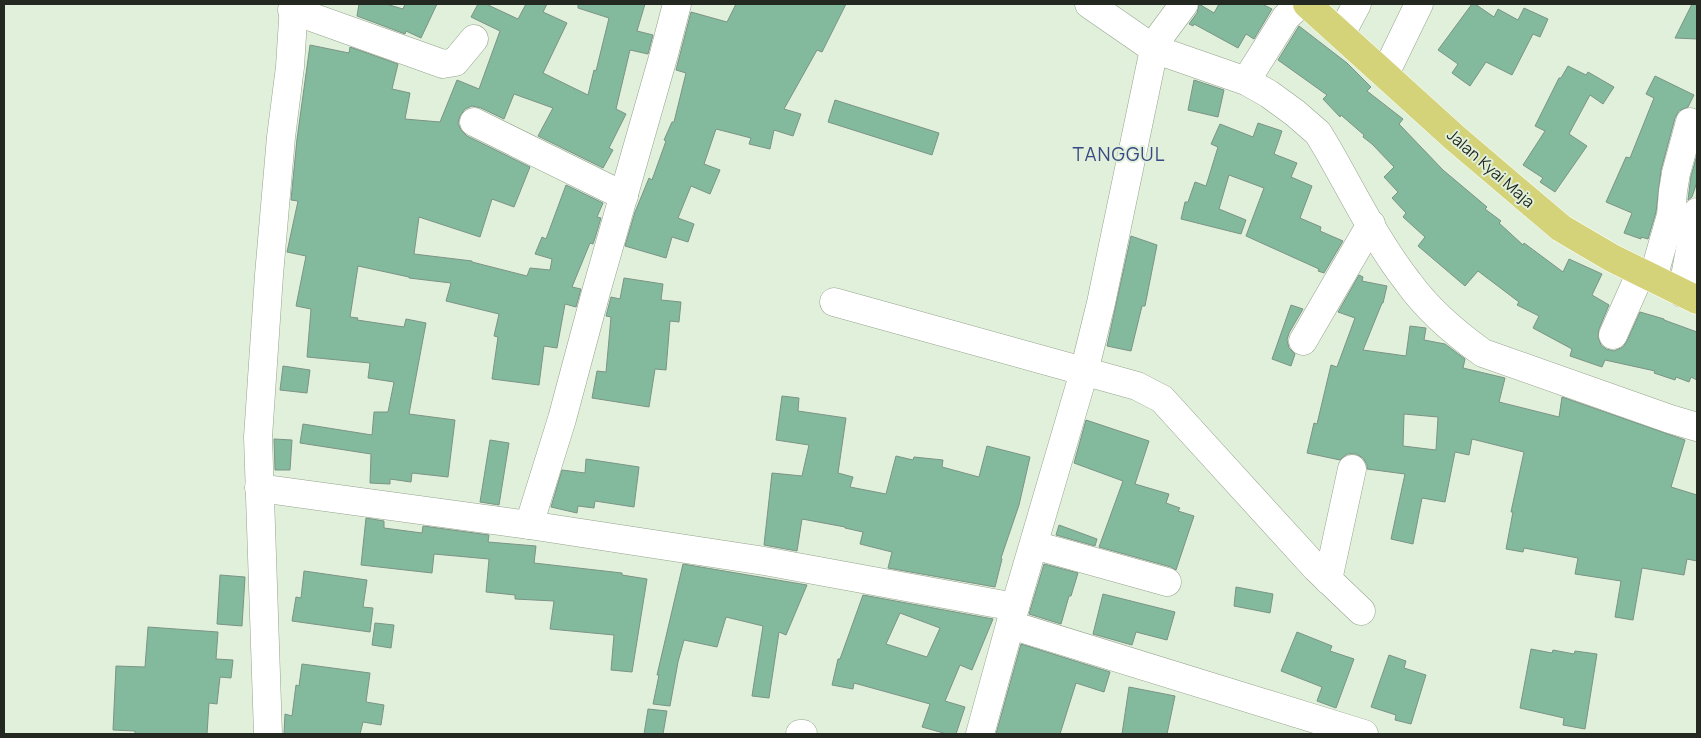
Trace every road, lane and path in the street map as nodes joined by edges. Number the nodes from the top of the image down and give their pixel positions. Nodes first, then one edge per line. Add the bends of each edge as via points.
1 (677, 4) edge
2 (1089, 4) edge
3 (1300, 4) edge
4 (1307, 4) edge
5 (1357, 4) edge
6 (1419, 4) edge
7 (293, 7) edge
8 (1168, 27) edge
9 (1341, 34) junction
10 (474, 39) dead end
11 (1252, 71) junction
12 (1385, 74) junction
13 (474, 122) dead end
14 (1690, 122) dead end
15 (624, 196) junction
16 (1697, 212) edge
17 (1370, 224) junction
18 (1647, 275) junction
19 (1690, 296) edge
20 (834, 302) dead end
21 (1613, 335) dead end
22 (1303, 342) dead end
23 (1084, 372) junction
24 (1697, 427) edge
25 (1352, 469) dead end
26 (259, 488) junction
27 (529, 525) junction
28 (1034, 545) junction
29 (1328, 580) junction
30 (1167, 582) dead end
31 (1361, 611) dead end
32 (1013, 616) junction
33 (268, 734) edge
34 (980, 734) edge
35 (1364, 734) edge

1 - 15 street
2 - 8 street
3 - 11 street via 1286,17
4 - 9 main road, Jalan Kyai Maja
5 - 9 street
6 - 12 street
7 - 10 street via 443,64 455,62
7 - 26 street via 269,275 258,437
8 - 11 street
8 - 23 street
9 - 12 main road, Jalan Kyai Maja
11 - 17 street via 1269,94 1318,133
12 - 18 main road, Jalan Kyai Maja via 1561,228
13 - 15 street
14 - 18 street via 1672,191 1672,215
15 - 27 street
16 - 19 street
17 - 22 street
17 - 24 street via 1418,295 1456,334 1483,353
18 - 19 main road, Jalan Kyai Maja
18 - 21 street
20 - 23 street
23 - 28 street
23 - 29 street via 1137,386 1162,399
25 - 29 street
26 - 27 street
26 - 33 street
27 - 32 street via 764,561
28 - 30 street
28 - 32 street
29 - 31 street
32 - 34 street
32 - 35 street

